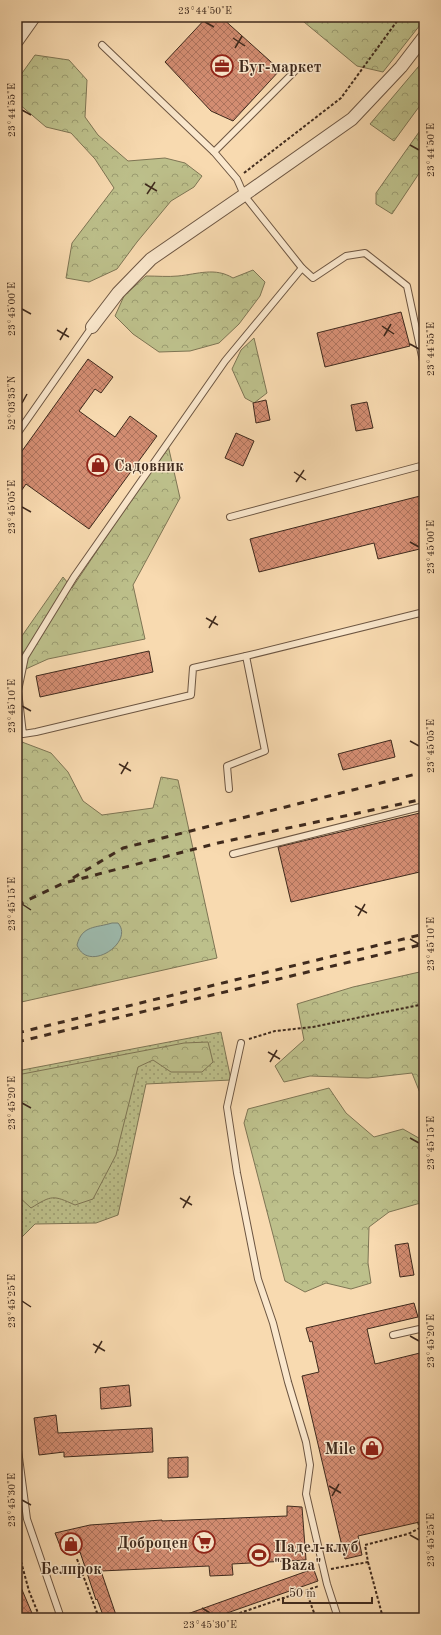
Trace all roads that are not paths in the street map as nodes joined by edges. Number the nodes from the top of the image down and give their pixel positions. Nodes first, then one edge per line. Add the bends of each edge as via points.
1 (34, 17) edge
2 (424, 37) edge
3 (17, 40) edge
4 (102, 45) dead end
5 (296, 70) dead end
6 (214, 152) junction
7 (244, 195) junction
8 (302, 268) junction
9 (92, 327) joint
10 (424, 366) edge
11 (17, 434) edge
12 (424, 465) edge
13 (230, 517) dead end
14 (424, 612) edge
15 (246, 656) junction
16 (229, 789) dead end
17 (424, 806) edge
18 (233, 854) dead end
19 (241, 1043) road end
20 (424, 1328) edge
21 (393, 1334) dead end
22 (17, 1442) edge
23 (61, 1618) edge
24 (338, 1618) edge

1 - 3 street
2 - 7 street via 401,67 352,119
4 - 6 lane
5 - 6 lane
6 - 7 lane via 237,179
7 - 8 lane
7 - 9 street via 151,259 118,293
8 - 10 lane via 313,278 346,256 365,253 407,286
8 - 15 lane via 225,361 74,577 25,657 18,692 23,734 191,695 193,668
9 - 11 lane
12 - 13 lane
14 - 15 lane
15 - 16 lane via 265,751 227,766
17 - 18 lane
19 - 24 lane via 227,1107 236,1173 258,1279 273,1322 306,1442 310,1465 306,1494 327,1584
20 - 21 lane
22 - 23 lane via 27,1519

